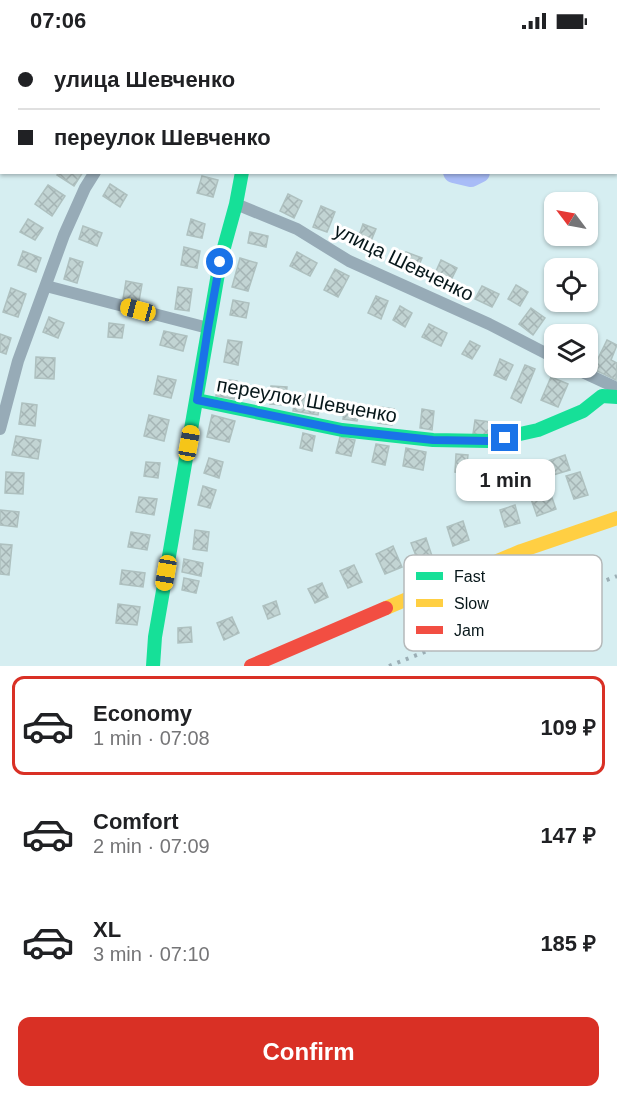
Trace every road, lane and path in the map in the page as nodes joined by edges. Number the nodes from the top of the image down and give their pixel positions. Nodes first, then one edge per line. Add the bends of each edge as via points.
1 (94, 174) edge
2 (242, 174) edge
3 (236, 204) junction
4 (46, 286) junction
5 (208, 328) junction
6 (544, 352) edge
7 (596, 378) edge
8 (617, 388) edge
9 (617, 397) edge
10 (197, 400) junction
11 (0, 429) edge
12 (617, 518) edge
13 (514, 555) edge
14 (404, 601) edge
15 (153, 666) edge
16 (251, 666) edge

1 - 4 street via 64,235
2 - 3 street
3 - 5 street
3 - 6 street, улица Шевченко via 297,229 349,261
4 - 5 street
4 - 11 street via 18,361
5 - 10 street
7 - 8 street
9 - 10 street, переулок Шевченко via 602,396 583,411 538,430 488,441 433,440 342,430
10 - 15 street via 154,637
12 - 13 street
14 - 16 street

